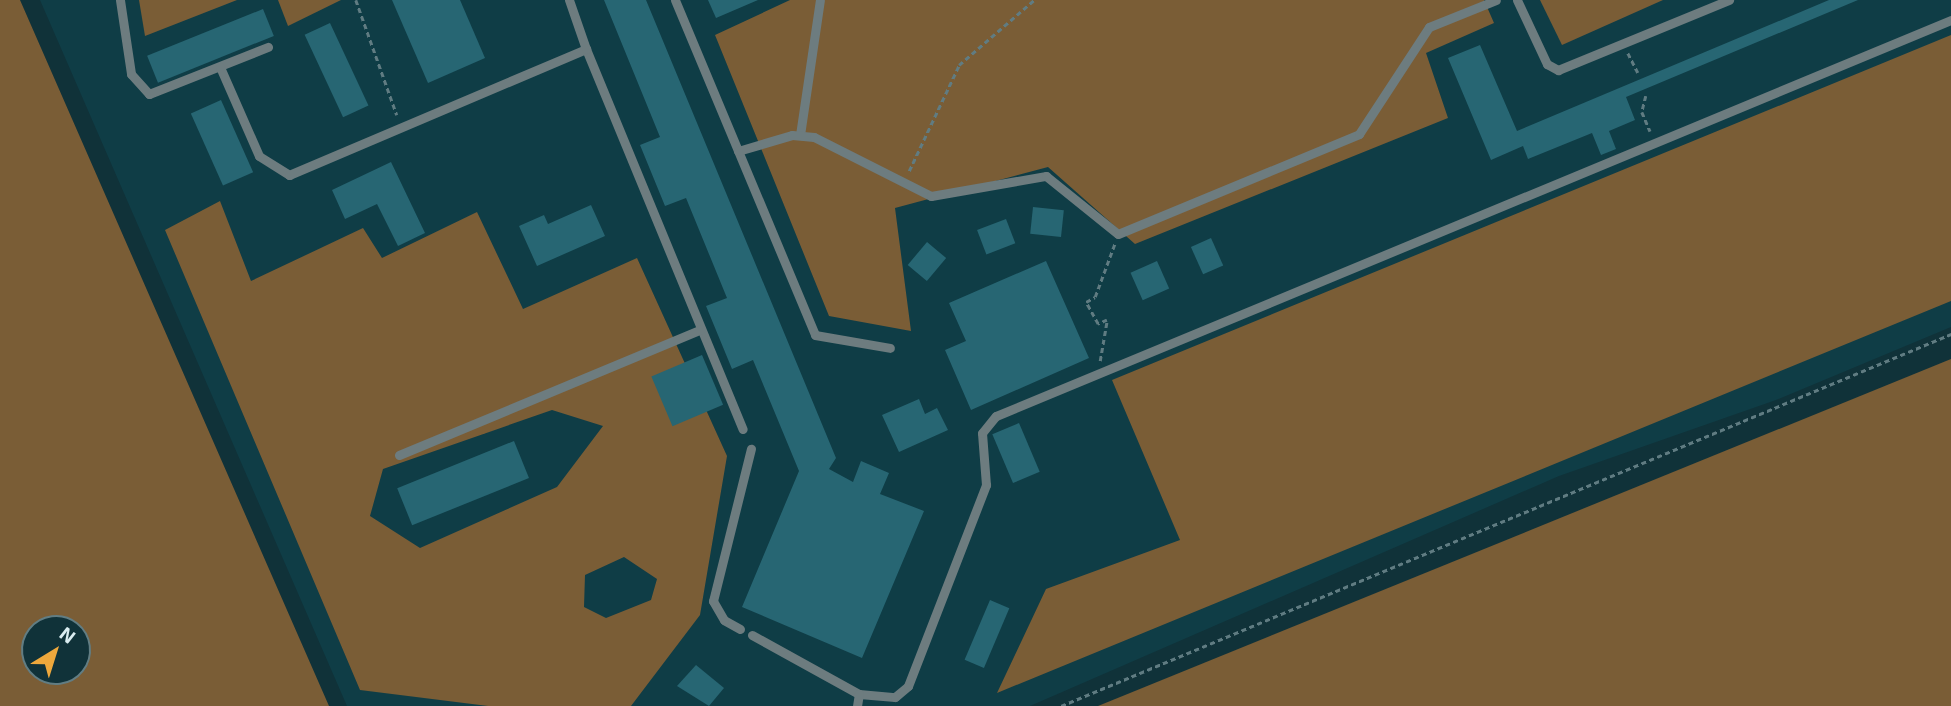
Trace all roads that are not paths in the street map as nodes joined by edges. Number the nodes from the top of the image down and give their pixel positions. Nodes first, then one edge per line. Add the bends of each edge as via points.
1 (120, 0) edge
2 (569, 0) edge
3 (675, 0) edge
4 (820, 0) edge
5 (1496, 0) edge
6 (1517, 0) edge
7 (1729, 0) edge
8 (1951, 19) edge
9 (268, 47) dead end
10 (586, 49) junction
11 (220, 67) junction
12 (800, 135) junction
13 (738, 151) junction
14 (701, 329) junction
15 (890, 348) dead end
16 (743, 429) dead end
17 (751, 449) dead end
18 (399, 454) dead end
19 (740, 629) dead end
20 (752, 635) dead end
21 (859, 694) junction
22 (857, 706) edge

1 - 11 lane via 131,74 149,94
2 - 10 lane
3 - 13 lane
4 - 12 lane
5 - 12 lane via 1429,27 1359,134 1118,233 1046,176 948,197 904,184 825,141
6 - 7 lane via 1553,69
8 - 21 lane via 986,424 986,485 908,686 895,697
9 - 11 lane
10 - 11 lane via 289,175 271,169 259,156
10 - 14 lane
12 - 13 lane
13 - 15 lane via 815,335
14 - 16 lane
14 - 18 lane
17 - 19 lane via 713,601 724,620
20 - 21 lane
21 - 22 lane

